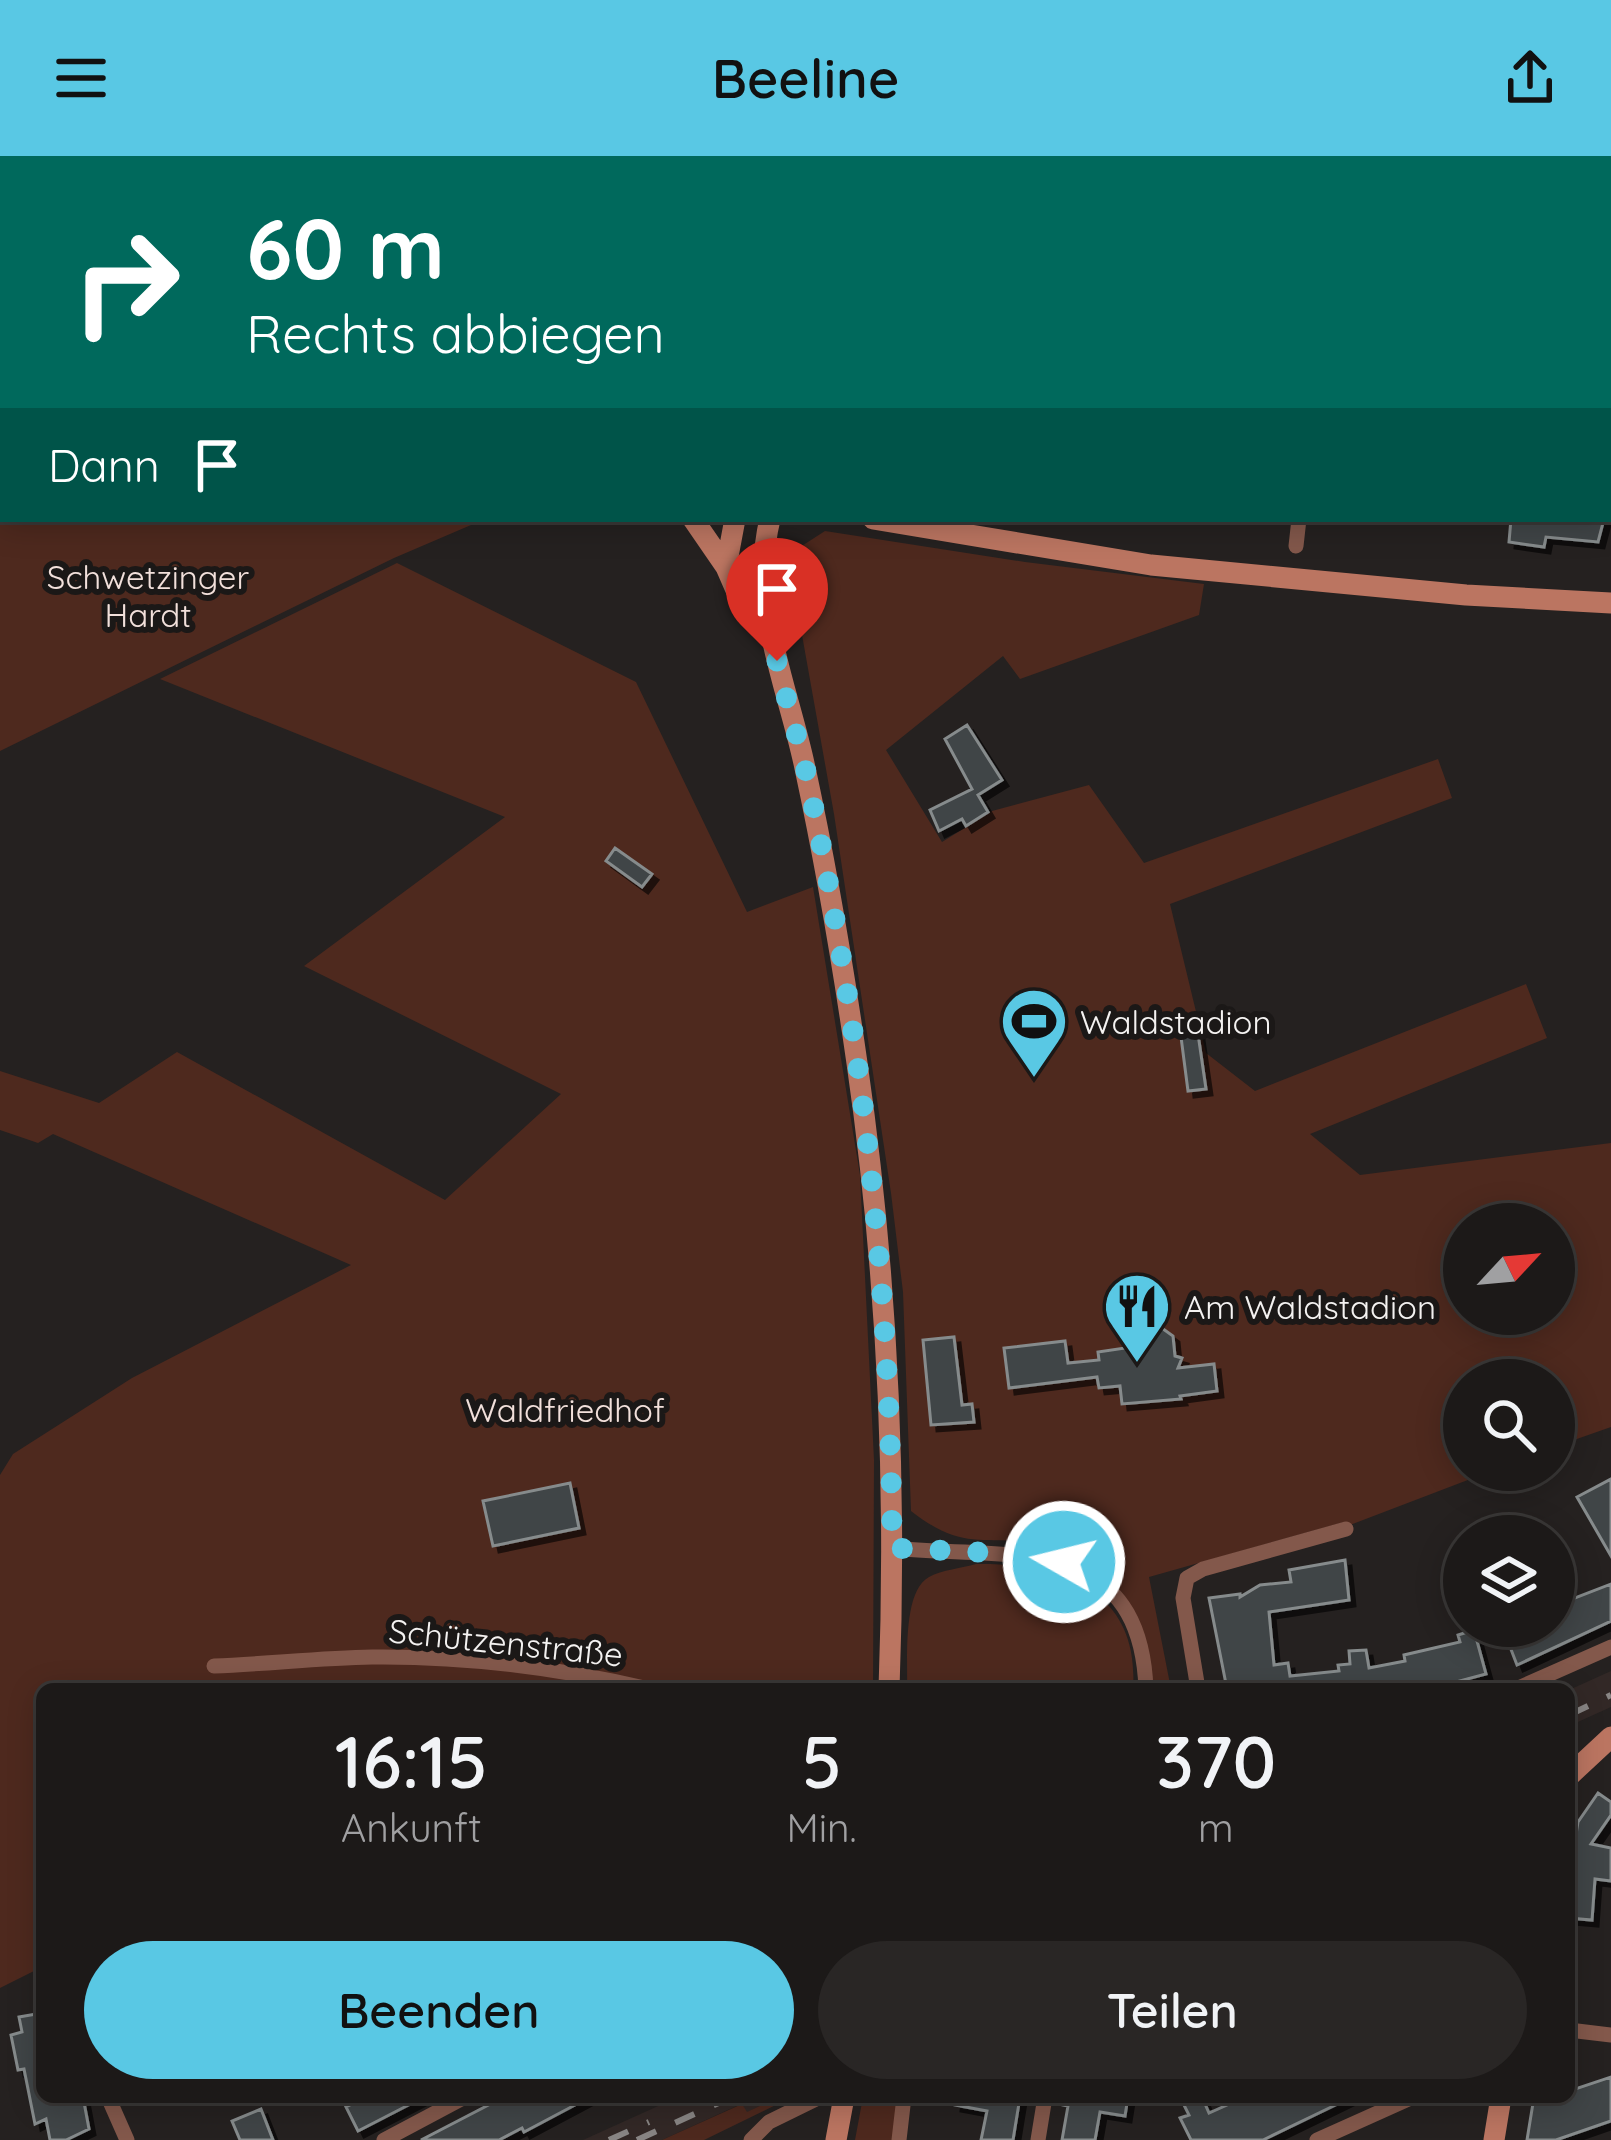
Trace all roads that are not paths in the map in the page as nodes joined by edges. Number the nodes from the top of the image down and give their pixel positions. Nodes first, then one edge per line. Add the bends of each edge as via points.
1 (694, 522) edge
2 (734, 522) edge
3 (770, 522) edge
4 (892, 522) edge
5 (1299, 522) edge
6 (1296, 546) dead end
7 (726, 567) junction
8 (1611, 603) edge
9 (768, 621) junction
10 (1346, 1528) dead end
11 (892, 1548) junction
12 (1611, 1647) edge
13 (214, 1666) dead end
14 (618, 1683) edge
15 (889, 1683) edge
16 (1146, 1683) edge
17 (1197, 1683) edge
18 (1530, 1683) edge
19 (1611, 1737) edge
20 (1575, 1770) edge
21 (1575, 2031) edge
22 (1611, 2036) edge
23 (111, 2103) edge
24 (454, 2103) edge
25 (808, 2103) edge
26 (843, 2103) edge
27 (903, 2103) edge
28 (1044, 2103) edge
29 (1400, 2103) edge
30 (1500, 2103) edge
31 (837, 2136) edge
32 (127, 2140) edge
33 (383, 2140) edge
34 (751, 2140) edge
35 (899, 2140) edge
36 (1038, 2140) edge
37 (1318, 2140) edge
38 (1494, 2140) edge

1 - 7 main road
2 - 7 main road
3 - 9 main road
4 - 8 main road via 1192,570
5 - 6 street
7 - 9 main road via 746,613
9 - 11 main road via 810,792 857,1064 882,1282
10 - 17 street via 1186,1577
11 - 15 main road
11 - 16 street via 1043,1556 1082,1570 1135,1630
12 - 18 street
13 - 14 street, Schützenstraße via 409,1658
19 - 20 main road
21 - 22 street
23 - 32 street
24 - 33 street
25 - 34 street
26 - 31 main road
27 - 35 street
28 - 36 street
29 - 37 street
30 - 38 main road

